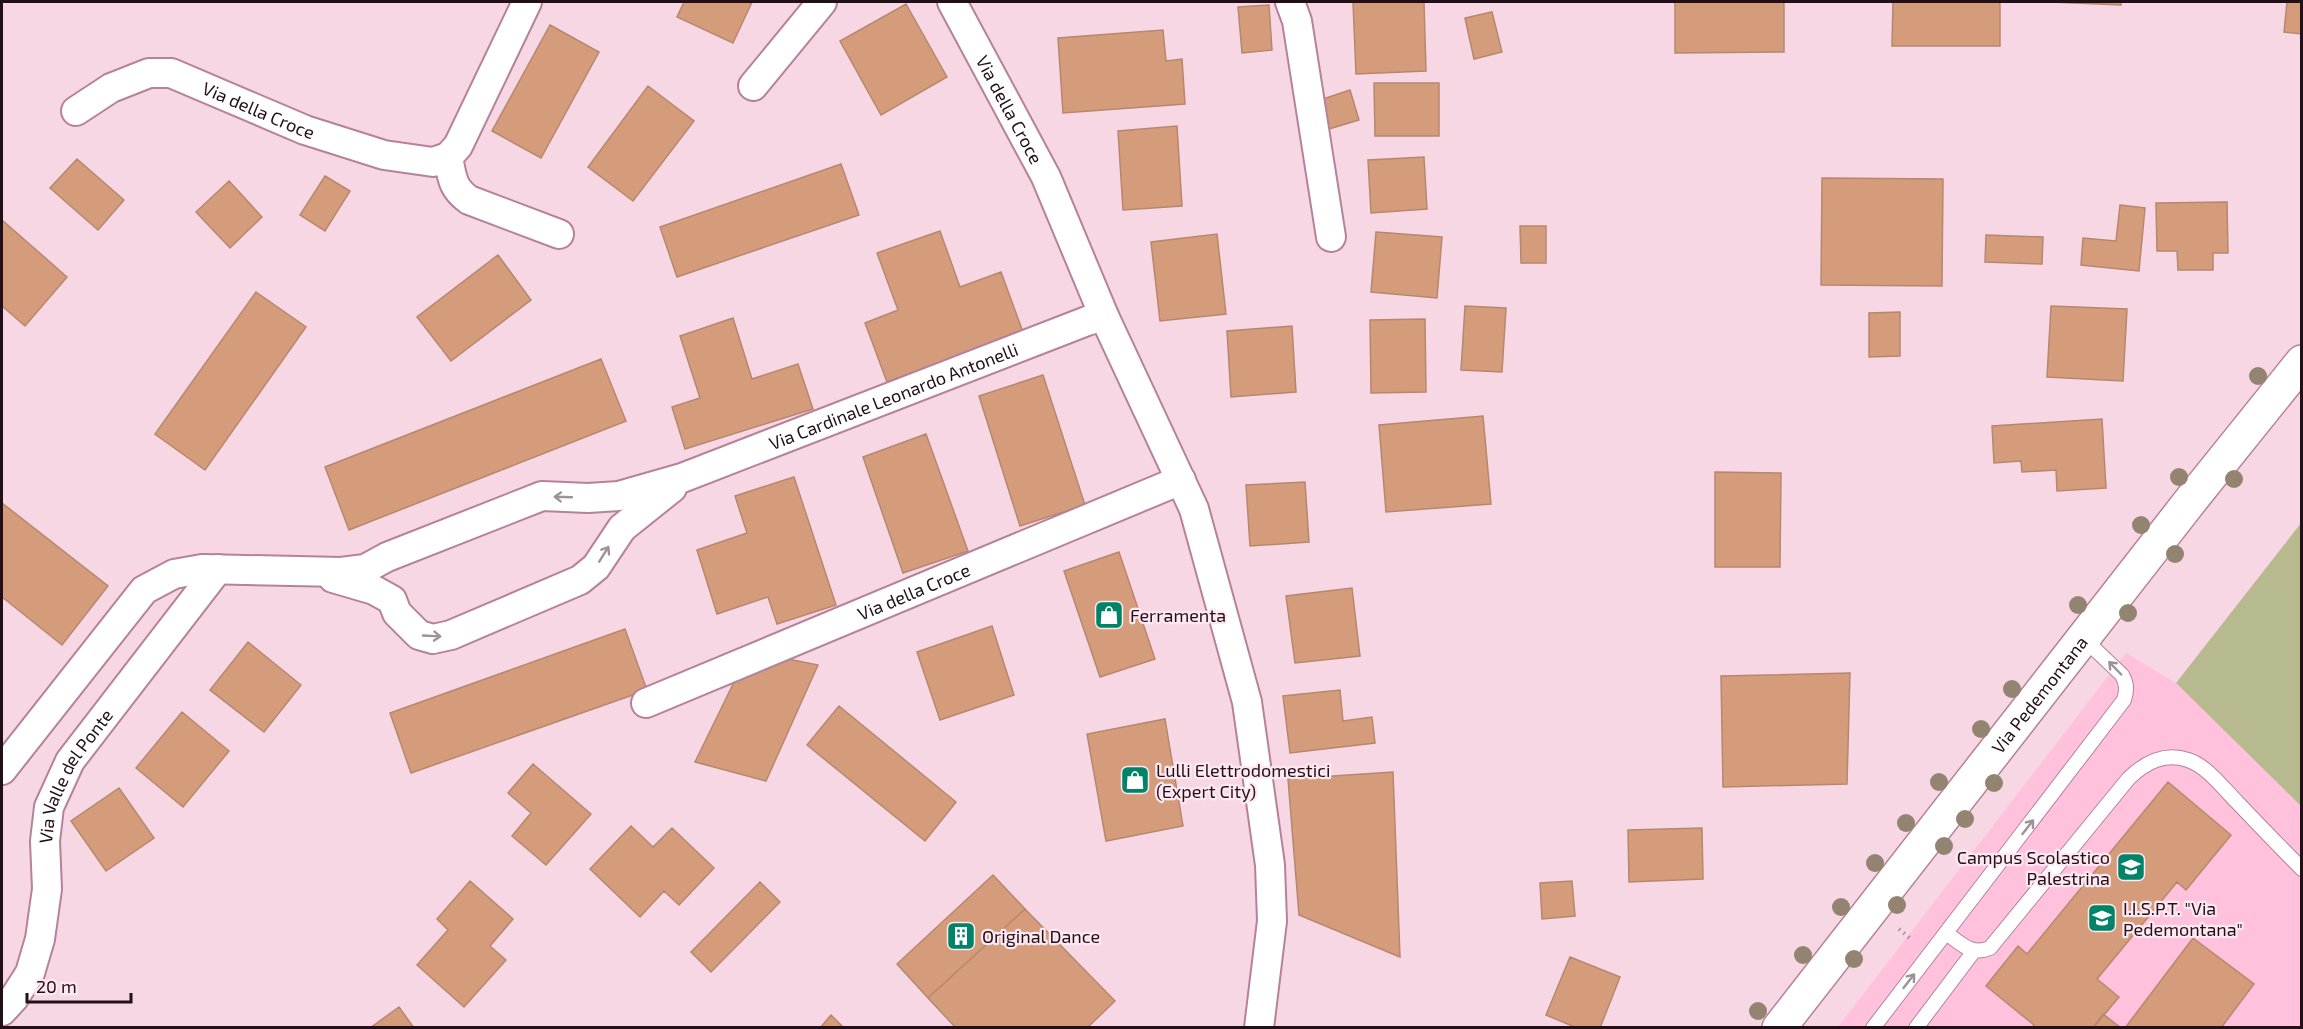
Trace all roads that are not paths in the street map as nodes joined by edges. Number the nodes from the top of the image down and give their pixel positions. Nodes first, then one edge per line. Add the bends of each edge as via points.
1 (526, 2) edge
2 (822, 2) edge
3 (952, 2) edge
4 (1290, 2) edge
5 (753, 86) dead end
6 (76, 111) dead end
7 (448, 157) junction
8 (559, 234) dead end
9 (1331, 237) dead end
10 (1104, 316) junction
11 (2301, 362) edge
12 (682, 478) junction
13 (1181, 480) junction
14 (218, 569) junction
15 (311, 572) junction
16 (2083, 638) junction
17 (646, 703) dead end
18 (2, 770) edge
19 (2301, 869) edge
20 (1946, 933) junction
21 (1974, 951) junction
22 (2, 1011) edge
23 (1259, 1028) edge
24 (1779, 1028) edge
25 (1873, 1028) edge
26 (1916, 1028) edge

1 - 7 street via 458,146
2 - 5 street
3 - 10 street, Via della Croce via 1046,177
4 - 9 street via 1297,21
6 - 7 street, Via della Croce via 111,88 149,73 171,73 343,143 406,159 433,162
7 - 8 street via 458,192
10 - 12 street, Via Cardinale Leonardo Antonelli
10 - 13 street, Via della Croce
11 - 16 street, Via Pedemontana
12 -> 15 street, Via Cardinale Leonardo Antonelli via 619,496 542,496 365,569
15 -> 12 street, Via Cardinale Leonardo Antonelli via 374,590 392,600 397,613 419,635 433,639 451,635 580,580 596,567 622,528
13 - 17 street, Via della Croce
13 - 23 street, Via della Croce via 1194,509 1249,713 1270,865 1272,921
14 - 15 street, Via Cardinale Leonardo Antonelli
14 - 18 street, Via Cardinale Leonardo Antonelli via 174,574 144,590
14 - 22 street, Via Valle del Ponte via 70,761 49,807 45,841 47,890 40,939 30,973
20 -> 16 lane via 2124,700 2127,691 2122,675
16 - 24 street, Via Pedemontana
19 - 21 lane via 2196,764 2180,758 2161,758 2140,767 2129,778 1990,948
20 - 21 lane
25 -> 20 lane
21 - 26 lane

